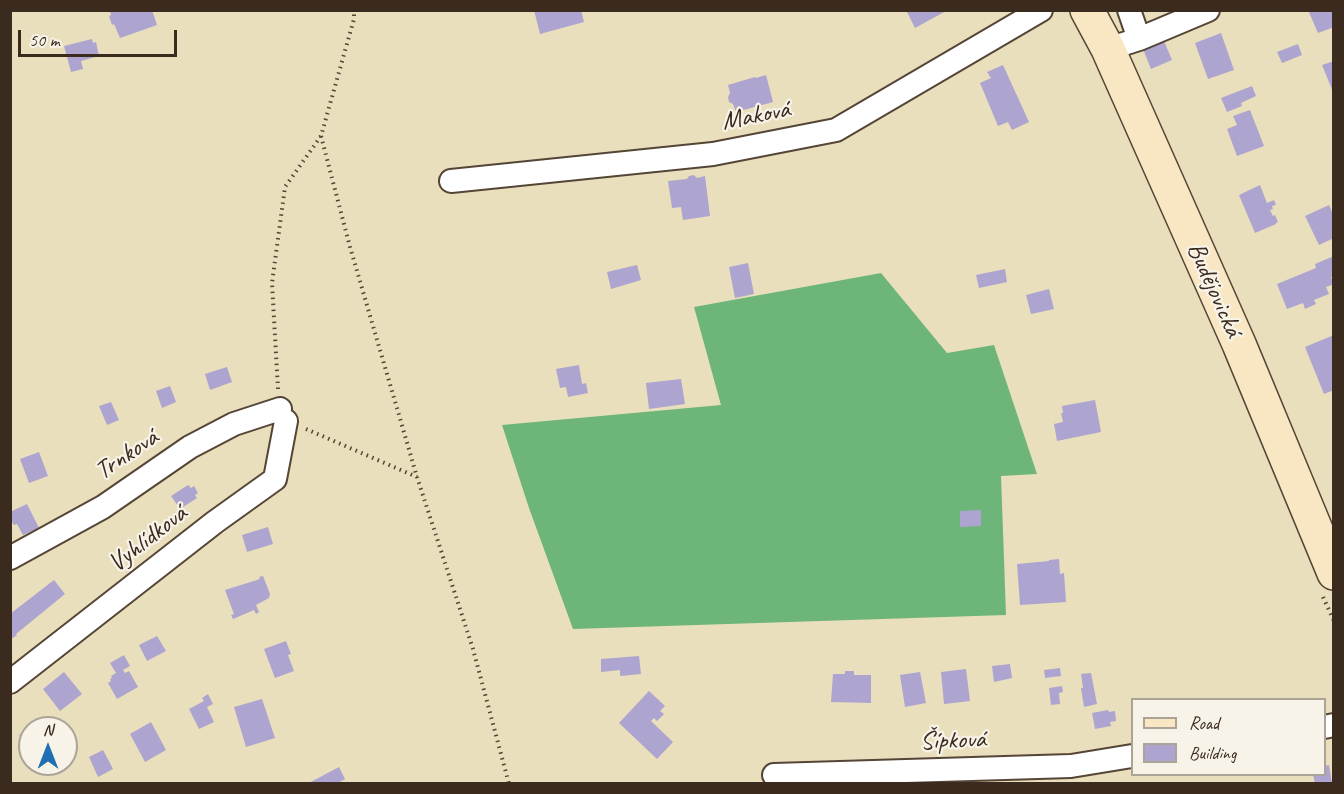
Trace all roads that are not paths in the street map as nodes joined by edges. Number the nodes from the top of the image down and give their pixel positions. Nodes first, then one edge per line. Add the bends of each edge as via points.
1 (1041, 10) edge
2 (1087, 10) edge
3 (1129, 10) edge
4 (1208, 10) edge
5 (1140, 39) junction
6 (1108, 50) junction
7 (451, 181) dead end
8 (283, 415) joint
9 (10, 558) edge
10 (1334, 573) edge
11 (10, 682) edge
12 (1131, 756) edge
13 (774, 775) dead end

1 - 7 street, Maková via 836,130 713,154
2 - 6 main road, Budějovická
3 - 5 street
4 - 5 street
5 - 6 street
6 - 10 main road, Budějovická via 1239,344
8 - 9 street, Trnková via 234,424 190,447 103,507
8 - 11 street, Vyhlídková via 275,478
12 - 13 street, Šípková via 1071,766

